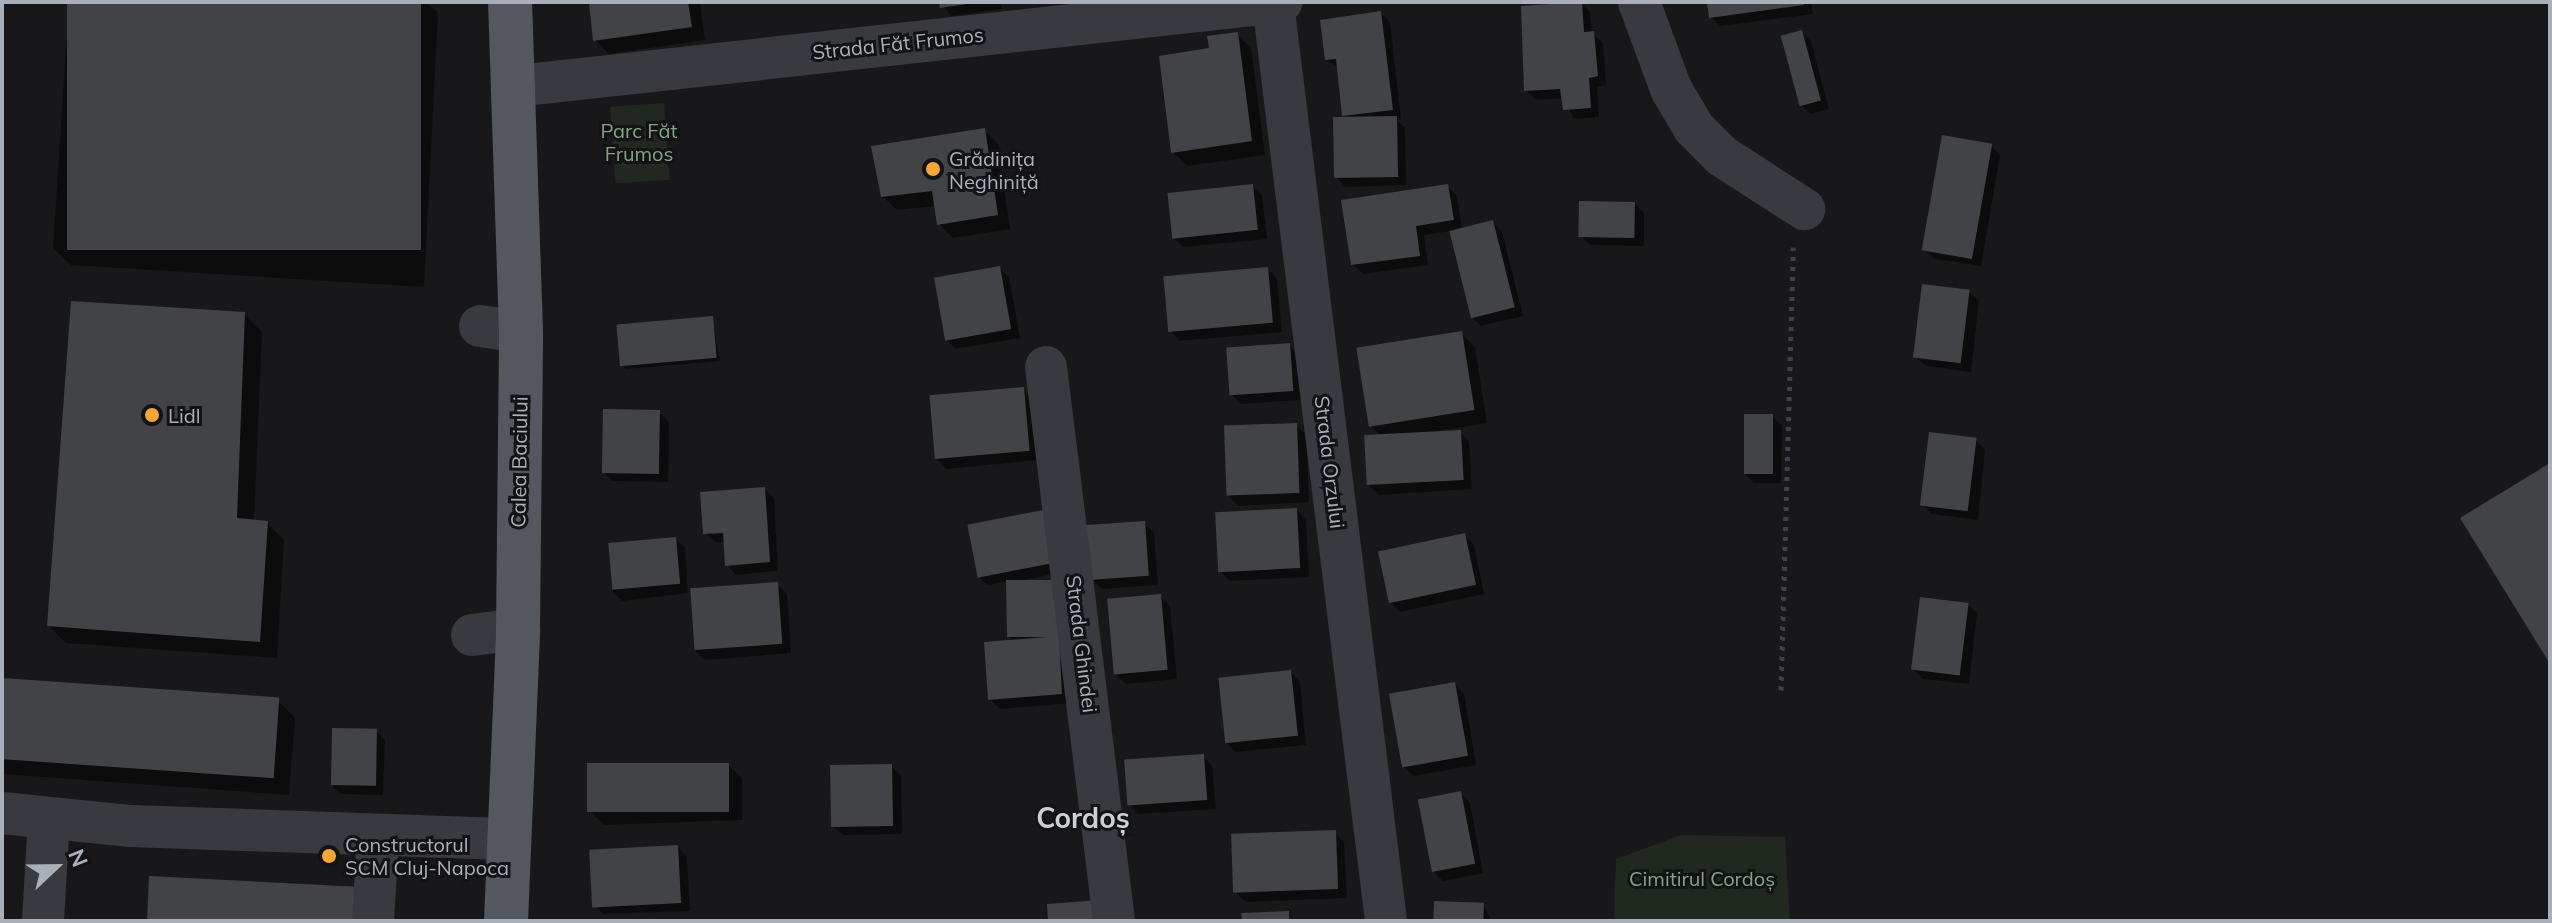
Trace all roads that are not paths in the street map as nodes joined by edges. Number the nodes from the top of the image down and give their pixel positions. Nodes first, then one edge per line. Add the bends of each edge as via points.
1 (510, 2) edge
2 (1281, 2) edge
3 (1639, 2) edge
4 (1273, 3) edge
5 (1181, 6) edge
6 (516, 86) junction
7 (1804, 209) road end
8 (1046, 367) dead end
9 (518, 629) junction
10 (472, 635) dead end
11 (2, 813) edge
12 (49, 818) junction
13 (378, 838) junction
14 (510, 839) junction
15 (43, 921) edge
16 (373, 921) edge
17 (506, 921) edge
18 (1114, 921) edge
19 (1386, 921) edge

1 - 6 main road, Calea Baciului
2 - 4 street, Strada Făt Frumos
3 - 7 street via 1671,89 1694,128 1722,156
4 - 5 street, Strada Făt Frumos
4 - 19 street, Strada Orzului
5 - 6 street, Strada Făt Frumos
6 - 9 main road, Calea Baciului via 500,329
8 - 18 street, Strada Ghindei
9 - 10 street
9 - 14 main road, Calea Baciului
11 - 12 street
12 - 13 street
12 - 15 street
13 - 14 street
13 - 16 street
14 - 17 main road, Calea Baciului

